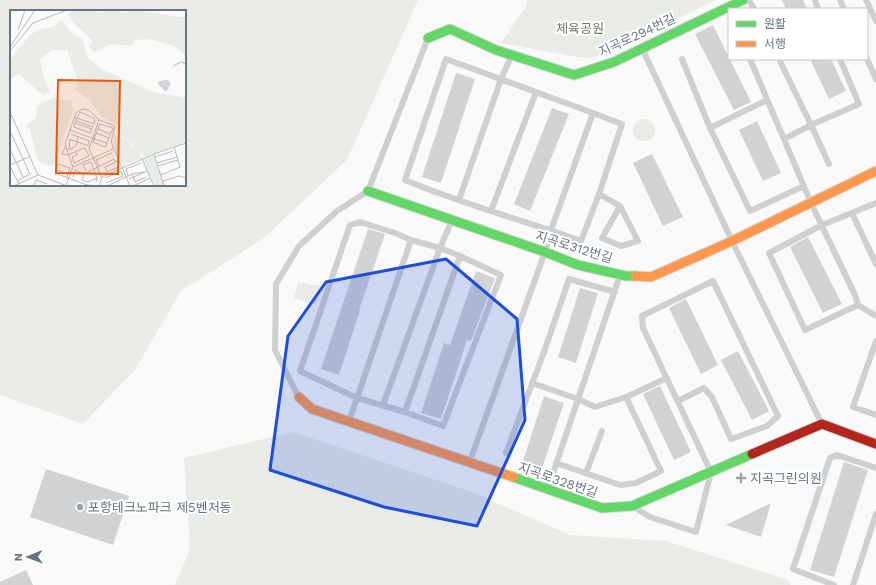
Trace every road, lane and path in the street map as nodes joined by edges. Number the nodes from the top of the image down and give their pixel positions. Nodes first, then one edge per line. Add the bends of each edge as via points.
1 (742, 0) edge
2 (866, 0) edge
3 (876, 21) edge
4 (428, 38) joint
5 (642, 48) junction
6 (512, 55) junction
7 (682, 59) dead end
8 (750, 60) edge
9 (779, 60) edge
10 (840, 60) edge
11 (867, 60) edge
12 (501, 79) junction
13 (876, 79) edge
14 (536, 92) junction
15 (767, 100) junction
16 (593, 113) junction
17 (811, 126) junction
18 (710, 128) junction
19 (784, 139) junction
20 (829, 164) dead end
21 (876, 170) edge
22 (804, 186) junction
23 (368, 192) junction
24 (599, 194) junction
25 (459, 200) junction
26 (811, 202) junction
27 (876, 203) edge
28 (620, 206) junction
29 (491, 211) junction
30 (852, 213) junction
31 (452, 220) junction
32 (822, 225) junction
33 (551, 230) junction
34 (411, 240) junction
35 (732, 241) junction
36 (440, 248) junction
37 (545, 252) junction
38 (460, 256) junction
39 (876, 264) edge
40 (621, 275) junction
41 (615, 292) junction
42 (858, 305) junction
43 (876, 316) edge
44 (876, 341) edge
45 (667, 378) junction
46 (532, 383) junction
47 (299, 397) joint
48 (357, 398) junction
49 (626, 398) junction
50 (578, 399) junction
51 (678, 401) junction
52 (383, 405) junction
53 (406, 412) junction
54 (876, 415) edge
55 (349, 422) junction
56 (822, 424) junction
57 (602, 431) dead end
58 (876, 444) edge
59 (506, 453) dead end
60 (556, 462) junction
61 (469, 463) junction
62 (876, 468) edge
63 (711, 472) junction
64 (586, 473) junction
65 (547, 490) junction
66 (632, 506) junction
67 (876, 514) edge
68 (834, 585) edge
69 (852, 585) edge

1 - 5 street, 지곡로294번길
2 - 3 lane
4 - 6 street, 지곡로294번길 via 450,29
4 - 23 lane
5 - 6 street, 지곡로294번길 via 614,62 574,75
5 - 35 lane
6 - 12 lane
7 - 18 lane
8 - 15 lane
9 - 17 lane
10 - 17 lane via 859,104
11 - 13 lane
12 - 14 lane
12 - 25 lane
12 - 25 lane via 446,59 405,180
14 - 16 lane
14 - 29 lane
15 - 18 lane
15 - 19 lane
16 - 24 lane via 622,124
16 - 33 lane
17 - 19 lane
17 - 20 lane
18 - 22 lane via 750,211
19 - 22 lane
21 - 26 street, 지곡로312번길
22 - 26 lane
23 - 31 street, 지곡로312번길
23 - 47 lane via 337,211 298,246 276,284 275,350
24 - 28 lane
24 - 33 lane via 581,241
25 - 29 lane
26 - 32 lane
26 - 35 street, 지곡로312번길
27 - 30 lane
28 - 28 lane via 638,241 621,246 602,238
29 - 33 lane
30 - 32 lane
30 - 39 lane
31 - 36 lane
31 - 37 street, 지곡로312번길
32 - 42 lane
32 - 42 lane via 769,253 805,330
33 - 37 lane
34 - 36 lane
34 - 48 lane
34 - 48 lane via 360,222 350,225 300,371
35 - 40 street, 지곡로312번길 via 651,277
35 - 56 lane
36 - 38 lane
36 - 52 lane
37 - 40 street, 지곡로312번길 via 578,265
37 - 61 lane
38 - 53 lane
38 - 53 lane via 501,275 443,426
40 - 41 lane
41 - 46 lane via 569,278
41 - 50 lane
42 - 43 lane
44 - 54 lane via 853,407
45 - 49 lane
45 - 51 lane
45 - 51 lane via 643,328 642,316 713,281 778,416 767,426 731,439 712,397 704,388
46 - 50 lane
46 - 59 lane
47 - 55 street, 지곡로328번길 via 312,409
48 - 52 lane
48 - 55 lane
49 - 50 lane via 595,407
49 - 64 lane via 661,471 636,483 620,485
50 - 60 lane
51 - 63 lane
52 - 53 lane
55 - 61 street, 지곡로328번길
56 - 58 street
56 - 63 street, 지곡로328번길
57 - 64 lane
60 - 64 lane
60 - 65 lane
61 - 65 street, 지곡로328번길
62 - 68 lane via 837,455 830,458 793,569
63 - 66 street, 지곡로328번길
63 - 66 lane via 696,532 650,517
65 - 66 street, 지곡로328번길 via 602,508
67 - 69 lane

